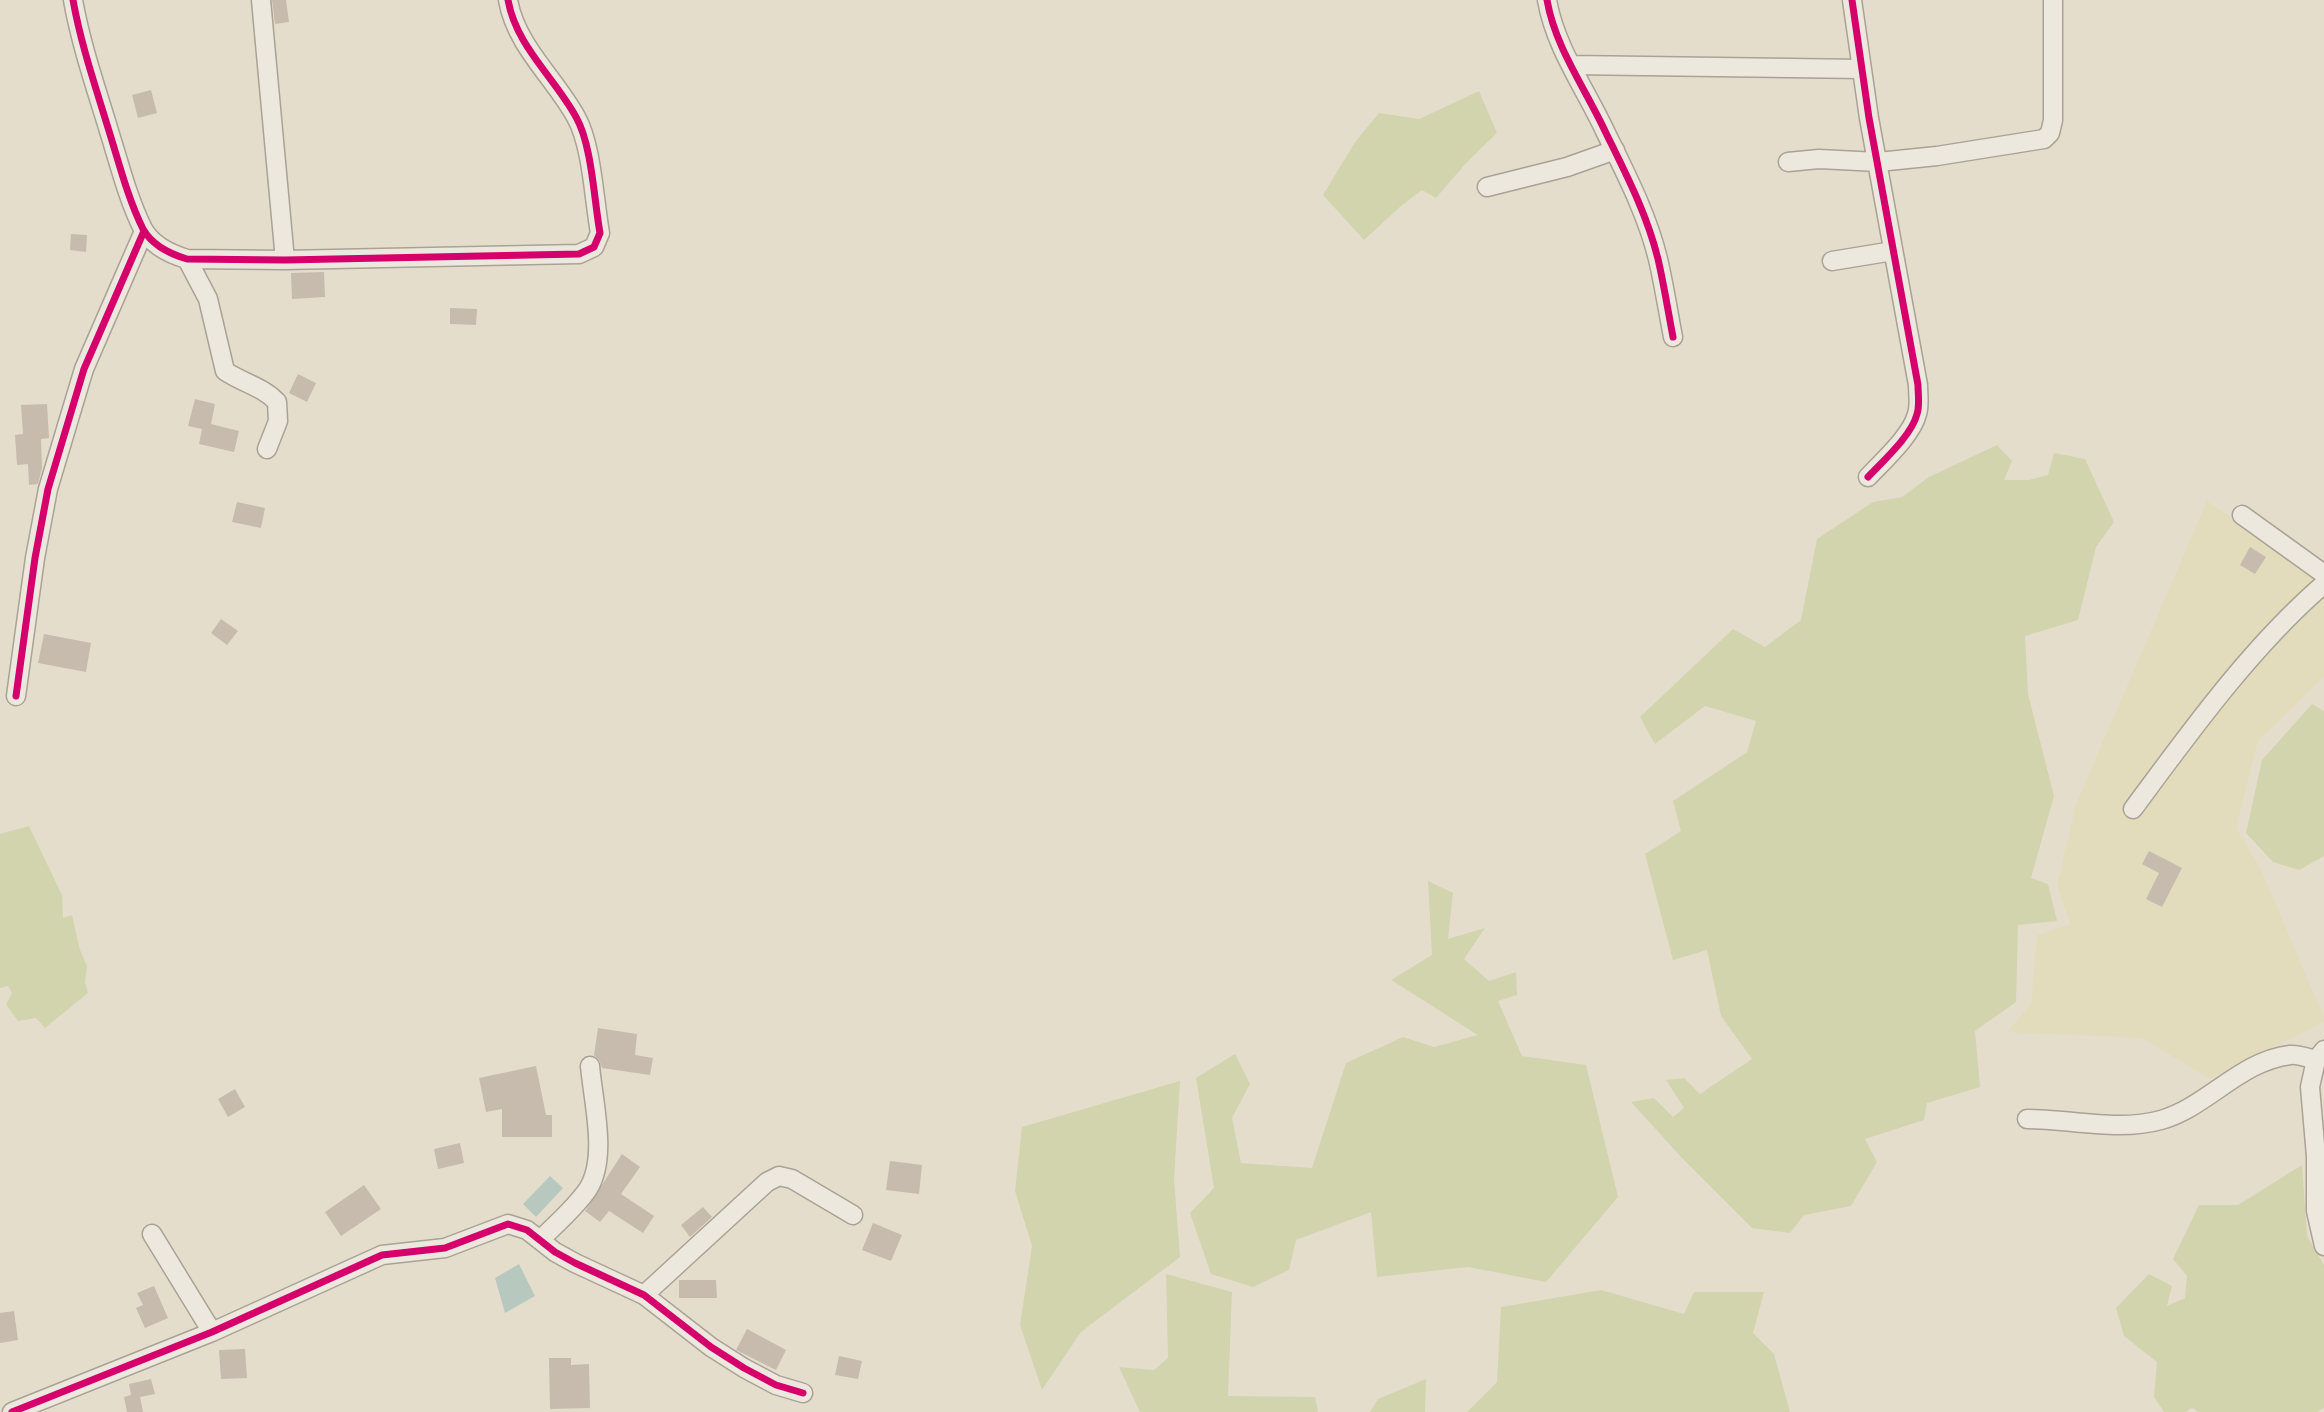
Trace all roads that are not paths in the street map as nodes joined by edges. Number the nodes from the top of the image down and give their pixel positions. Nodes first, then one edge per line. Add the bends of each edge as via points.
1 (73, 0) edge
2 (261, 0) edge
3 (508, 0) edge
4 (1547, 0) edge
5 (1852, 0) edge
6 (2053, 0) edge
7 (1573, 65) junction
8 (1862, 69) junction
9 (1615, 150) junction
10 (1788, 162) dead end
11 (1878, 162) junction
12 (1487, 187) dead end
13 (144, 231) junction
14 (1893, 251) junction
15 (187, 259) junction
16 (285, 260) junction
17 (1832, 261) dead end
18 (1674, 337) dead end
19 (267, 449) dead end
20 (1868, 477) dead end
21 (2242, 515) dead end
22 (2324, 574) edge
23 (2324, 584) edge
24 (16, 695) dead end
25 (2133, 809) dead end
26 (2320, 1055) edge
27 (590, 1066) dead end
28 (2027, 1119) dead end
29 (853, 1215) dead end
30 (152, 1234) dead end
31 (540, 1240) junction
32 (2324, 1245) edge
33 (644, 1295) junction
34 (212, 1332) junction
35 (803, 1393) dead end
36 (12, 1412) edge

1 - 13 street via 94,84
2 - 16 street
3 - 16 street via 517,29 577,118 585,139 600,233 594,247 563,256
4 - 7 street via 1556,36
5 - 8 street
6 - 11 street via 2053,120 2044,139
7 - 8 street
7 - 9 street
8 - 11 street
9 - 12 street
9 - 18 street via 1657,257
10 - 11 street
11 - 14 street
13 - 15 street via 161,248
13 - 24 street via 85,369 48,489
14 - 17 street
14 - 20 street via 1919,407 1905,435
15 - 16 street
15 - 19 street via 208,299 226,371 268,392 277,402 278,421
21 - 22 street
23 - 25 street via 2229,686
26 - 28 street via 2273,1059 2163,1119 2133,1125
26 - 32 street via 2310,1087 2316,1211
27 - 31 street via 598,1138 593,1178 581,1198
29 - 33 street via 779,1176 766,1181
30 - 34 street
31 - 33 street via 575,1263
31 - 34 street via 508,1224 445,1248 382,1255
33 - 35 street via 744,1368
34 - 36 street

